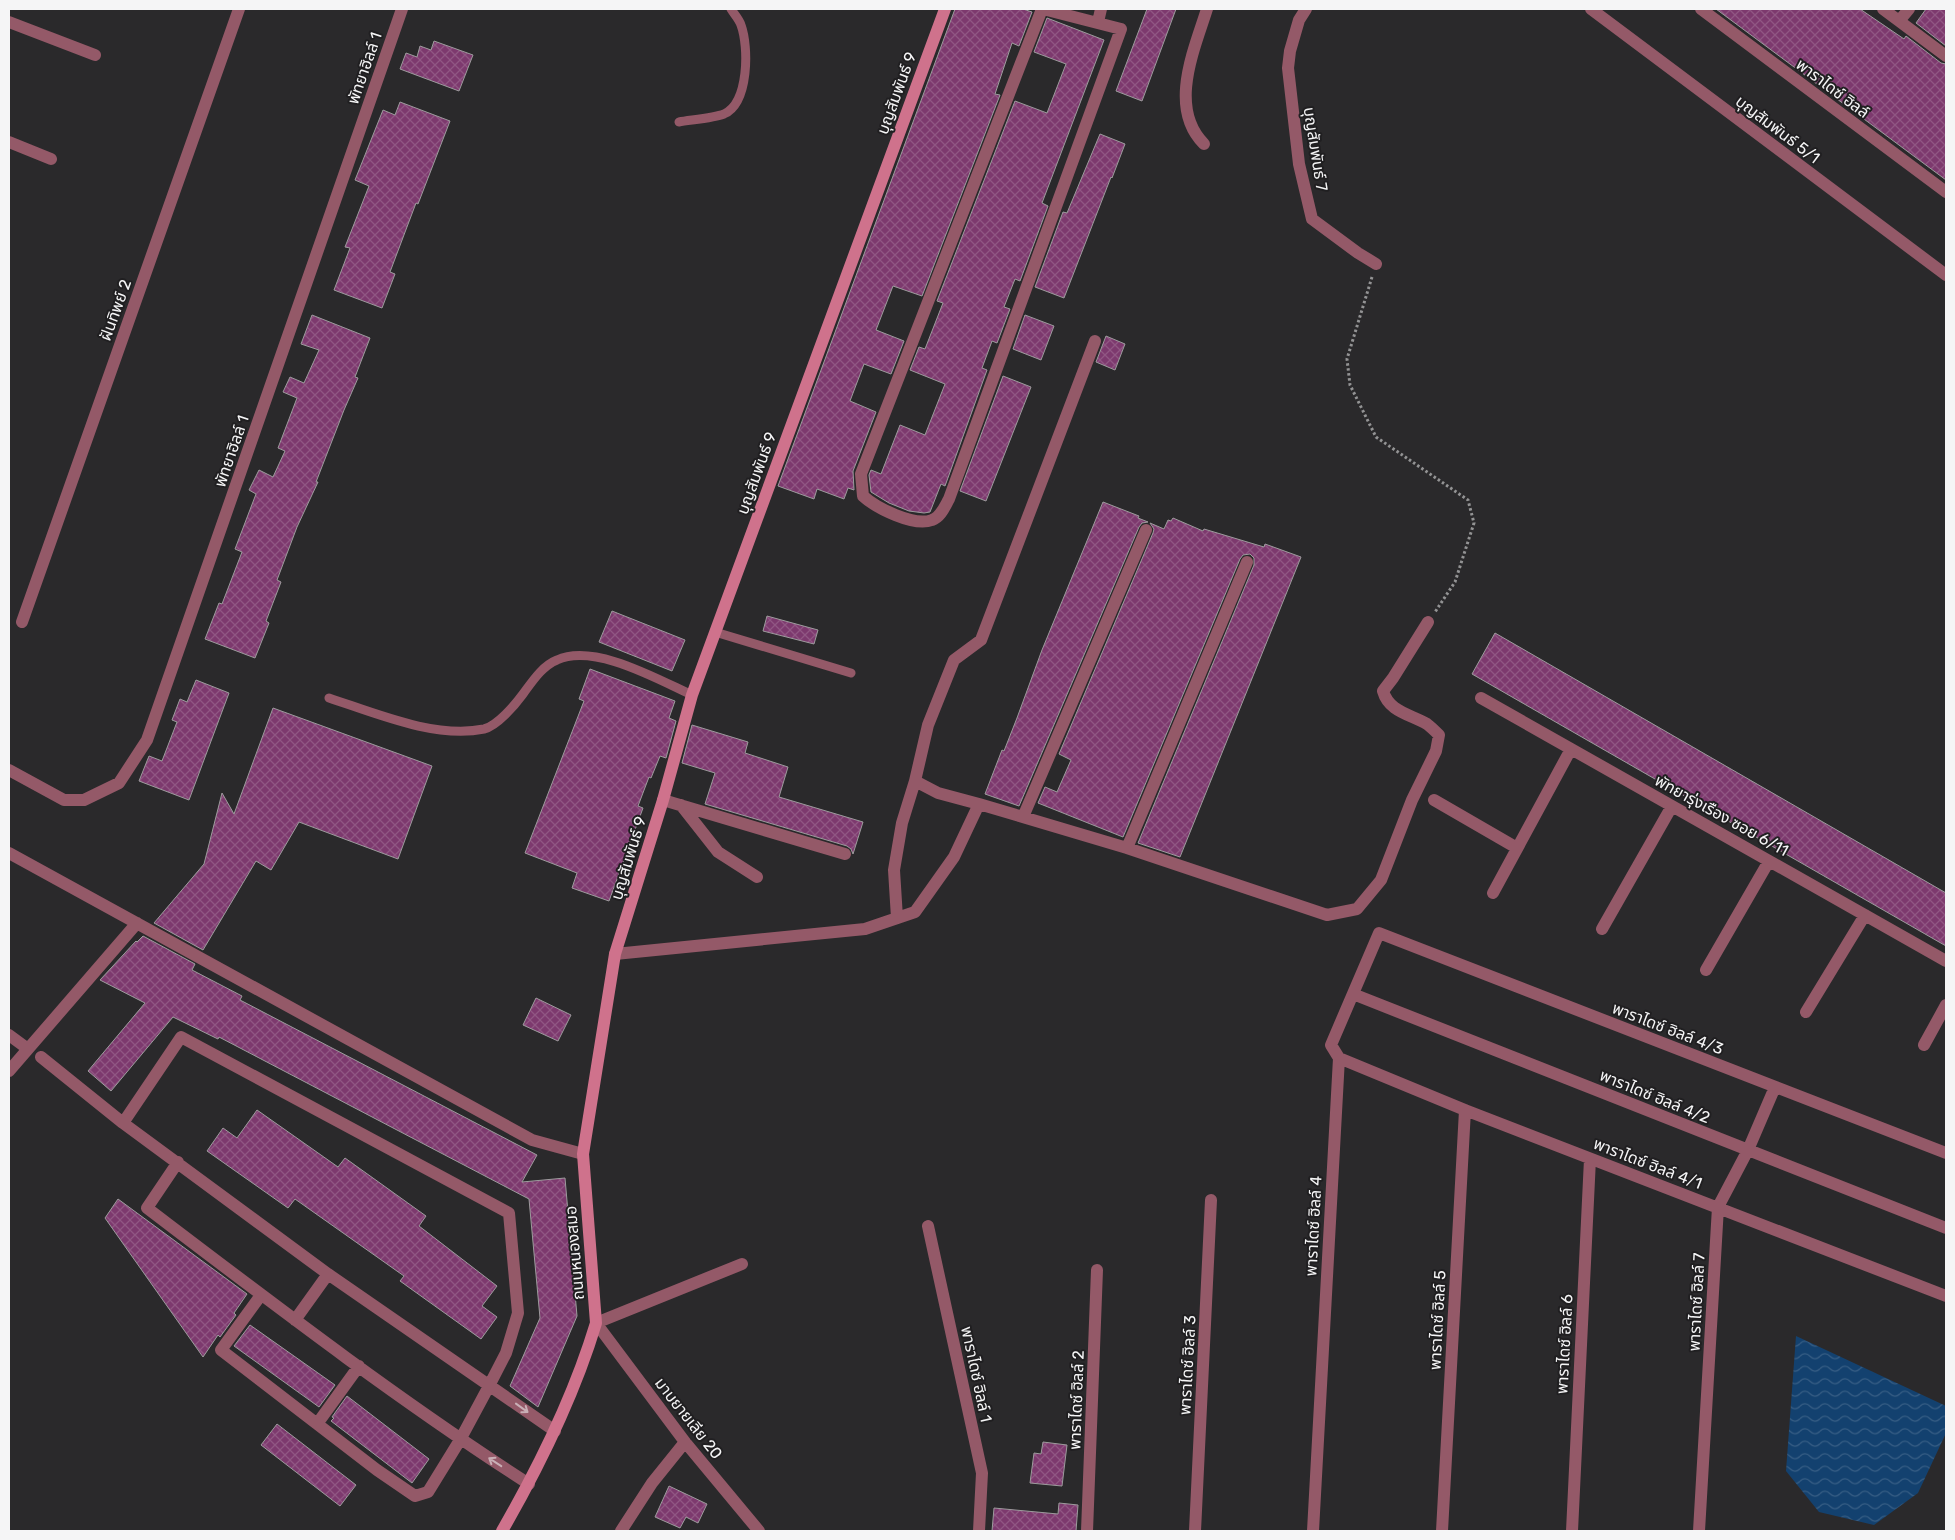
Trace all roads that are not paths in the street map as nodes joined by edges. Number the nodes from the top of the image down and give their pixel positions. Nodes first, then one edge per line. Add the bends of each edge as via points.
1 (239, 9) edge
2 (402, 9) edge
3 (730, 9) edge
4 (945, 9) edge
5 (1042, 9) edge
6 (1102, 9) edge
7 (1207, 9) edge
8 (1306, 9) edge
9 (1591, 9) edge
10 (1701, 9) edge
11 (1883, 9) edge
12 (1909, 9) edge
13 (1073, 12) edge
14 (1899, 21) junction
15 (9, 22) edge
16 (1098, 22) junction
17 (95, 55) dead end
18 (1946, 56) edge
19 (679, 122) dead end
20 (9, 142) edge
21 (1204, 144) dead end
22 (51, 158) dead end
23 (1946, 192) edge
24 (1376, 264) road end
25 (1946, 276) edge
26 (1095, 341) dead end
27 (1146, 530) dead end
28 (1247, 562) dead end
29 (22, 622) dead end
30 (1428, 622) road end
31 (715, 632) junction
32 (851, 673) dead end
33 (692, 695) junction
34 (330, 698) dead end
35 (1481, 698) dead end
36 (1571, 749) junction
37 (9, 770) edge
38 (915, 781) junction
39 (663, 800) junction
40 (1434, 800) dead end
41 (979, 804) junction
42 (681, 805) junction
43 (1672, 806) junction
44 (1023, 817) junction
45 (1128, 848) junction
46 (1517, 848) junction
47 (9, 853) edge
48 (845, 854) dead end
49 (1769, 861) junction
50 (757, 877) dead end
51 (1493, 893) dead end
52 (1865, 915) junction
53 (897, 918) junction
54 (137, 923) junction
55 (1602, 929) dead end
56 (1379, 933) joint
57 (615, 954) junction
58 (1946, 961) edge
59 (1706, 970) dead end
60 (1352, 994) junction
61 (1946, 1005) edge
62 (1806, 1012) dead end
63 (9, 1035) edge
64 (1924, 1045) dead end
65 (28, 1050) junction
66 (41, 1057) dead end
67 (1339, 1058) junction
68 (9, 1071) edge
69 (1775, 1087) junction
70 (1465, 1110) junction
71 (123, 1123) junction
72 (1748, 1150) junction
73 (1946, 1153) edge
74 (583, 1154) junction
75 (1590, 1159) junction
76 (178, 1162) junction
77 (1211, 1200) dead end
78 (1718, 1207) junction
79 (928, 1226) dead end
80 (1946, 1228) edge
81 (742, 1264) dead end
82 (1097, 1270) dead end
83 (328, 1274) junction
84 (261, 1295) junction
85 (1946, 1296) edge
86 (295, 1320) junction
87 (596, 1323) junction
88 (359, 1366) junction
89 (489, 1386) junction
90 (317, 1424) junction
91 (555, 1431) junction
92 (460, 1440) junction
93 (685, 1442) junction
94 (529, 1484) junction
95 (502, 1531) edge
96 (621, 1531) edge
97 (759, 1531) edge
98 (979, 1531) edge
99 (1087, 1531) edge
100 (1194, 1531) edge
101 (1313, 1531) edge
102 (1442, 1531) edge
103 (1572, 1531) edge
104 (1700, 1531) edge

1 - 29 street, ฝันทิพย์ 2
2 - 37 street, พัทยาฮิลล์ 1 via 147,740 119,783 84,800 64,800
3 - 19 lane via 741,24 746,48 737,104 724,114
4 - 31 street, บุญสัมพันธ์ 9
5 - 13 street
5 - 16 street via 861,474 863,496 870,502 887,512 918,522 940,515 949,499 1121,29
6 - 16 street
7 - 21 street via 1189,71 1186,102 1192,129
8 - 24 street, บุญสัมพันธ์ 7 via 1299,20 1288,68 1299,164 1312,219
9 - 25 street, บุญสัมพันธ์ 5/1
10 - 23 street, พาราไดซ์ ฮิลล์
11 - 14 street
12 - 14 street
13 - 16 street
14 - 18 street
15 - 17 street
20 - 22 street
26 - 38 street via 981,640 954,660 928,725
27 - 44 street
28 - 45 street
30 - 45 street via 1383,691 1391,706 1428,724 1439,734 1436,751 1412,800 1381,880 1357,909 1327,915
31 - 32 lane
31 - 33 street, บุญสัมพันธ์ 9
33 - 34 lane via 608,658 571,655 556,660 540,672 510,710 486,729 452,732 409,723
33 - 39 street, บุญสัมพันธ์ 9
35 - 36 street, พัทยารุ่งเรือง ซอย 6/11
36 - 43 street, พัทยารุ่งเรือง ซอย 6/11
36 - 46 street
38 - 41 street via 938,793
38 - 53 street via 902,823 894,870
39 - 42 street
39 - 57 street, บุญสัมพันธ์ 9
40 - 46 street
41 - 44 street
41 - 53 street via 954,857 915,912
42 - 48 street
42 - 50 street via 718,852
43 - 49 street, พัทยารุ่งเรือง ซอย 6/11
43 - 55 street
44 - 45 street
46 - 51 street
47 - 54 street
49 - 52 street, พัทยารุ่งเรือง ซอย 6/11
49 - 59 street
52 - 58 street, พัทยารุ่งเรือง ซอย 6/11
52 - 62 street
53 - 57 street via 865,929
54 - 65 street
54 - 74 street via 532,1140
56 - 60 street, พาราไดซ์ ฮิลล์ 4
56 - 69 street, พาราไดซ์ ฮิลล์ 4/3
57 - 74 street, ถนนหนองสมอ
60 - 67 street, พาราไดซ์ ฮิลล์ 4 via 1331,1045
60 - 72 street, พาราไดซ์ ฮิลล์ 4/2
61 - 64 street
63 - 65 street
65 - 68 street
66 - 71 street
67 - 70 street, พาราไดซ์ ฮิลล์ 4/1
67 - 101 street, พาราไดซ์ ฮิลล์ 4
69 - 72 street, พาราไดซ์ ฮิลล์ 7
69 - 73 street, พาราไดซ์ ฮิลล์ 4/3
70 - 75 street, พาราไดซ์ ฮิลล์ 4/1
70 - 102 street, พาราไดซ์ ฮิลล์ 5
71 - 76 street
71 - 89 street via 181,1037 508,1213 518,1313 506,1354
72 - 78 street, พาราไดซ์ ฮิลล์ 7
72 - 80 street, พาราไดซ์ ฮิลล์ 4/2
74 - 87 street, ถนนหนองสมอ
75 - 78 street, พาราไดซ์ ฮิลล์ 4/1
75 - 103 street, พาราไดซ์ ฮิลล์ 6
76 - 83 street
76 - 84 street via 147,1208
77 - 100 street, พาราไดซ์ ฮิลล์ 3
78 - 85 street, พาราไดซ์ ฮิลล์ 4/1
78 - 104 street, พาราไดซ์ ฮิลล์ 7
79 - 98 street, พาราไดซ์ ฮิลล์ 1 via 982,1473
81 - 87 street
82 - 99 street, พาราไดซ์ ฮิลล์ 2
83 - 86 street
83 - 89 street
84 - 86 street
84 - 90 street via 221,1350
86 - 88 street
87 - 91 street, ถนนหนองสมอ
87 - 93 street, มาบยายเลีย 20
88 - 90 street
88 - 92 street
89 -> 91 street
89 - 92 street
90 - 92 street via 415,1496 428,1492
91 - 94 street, ถนนหนองสมอ
94 -> 92 street
93 - 96 street via 652,1483
93 - 97 street, มาบยายเลีย 20
94 - 95 street, ถนนหนองสมอ

